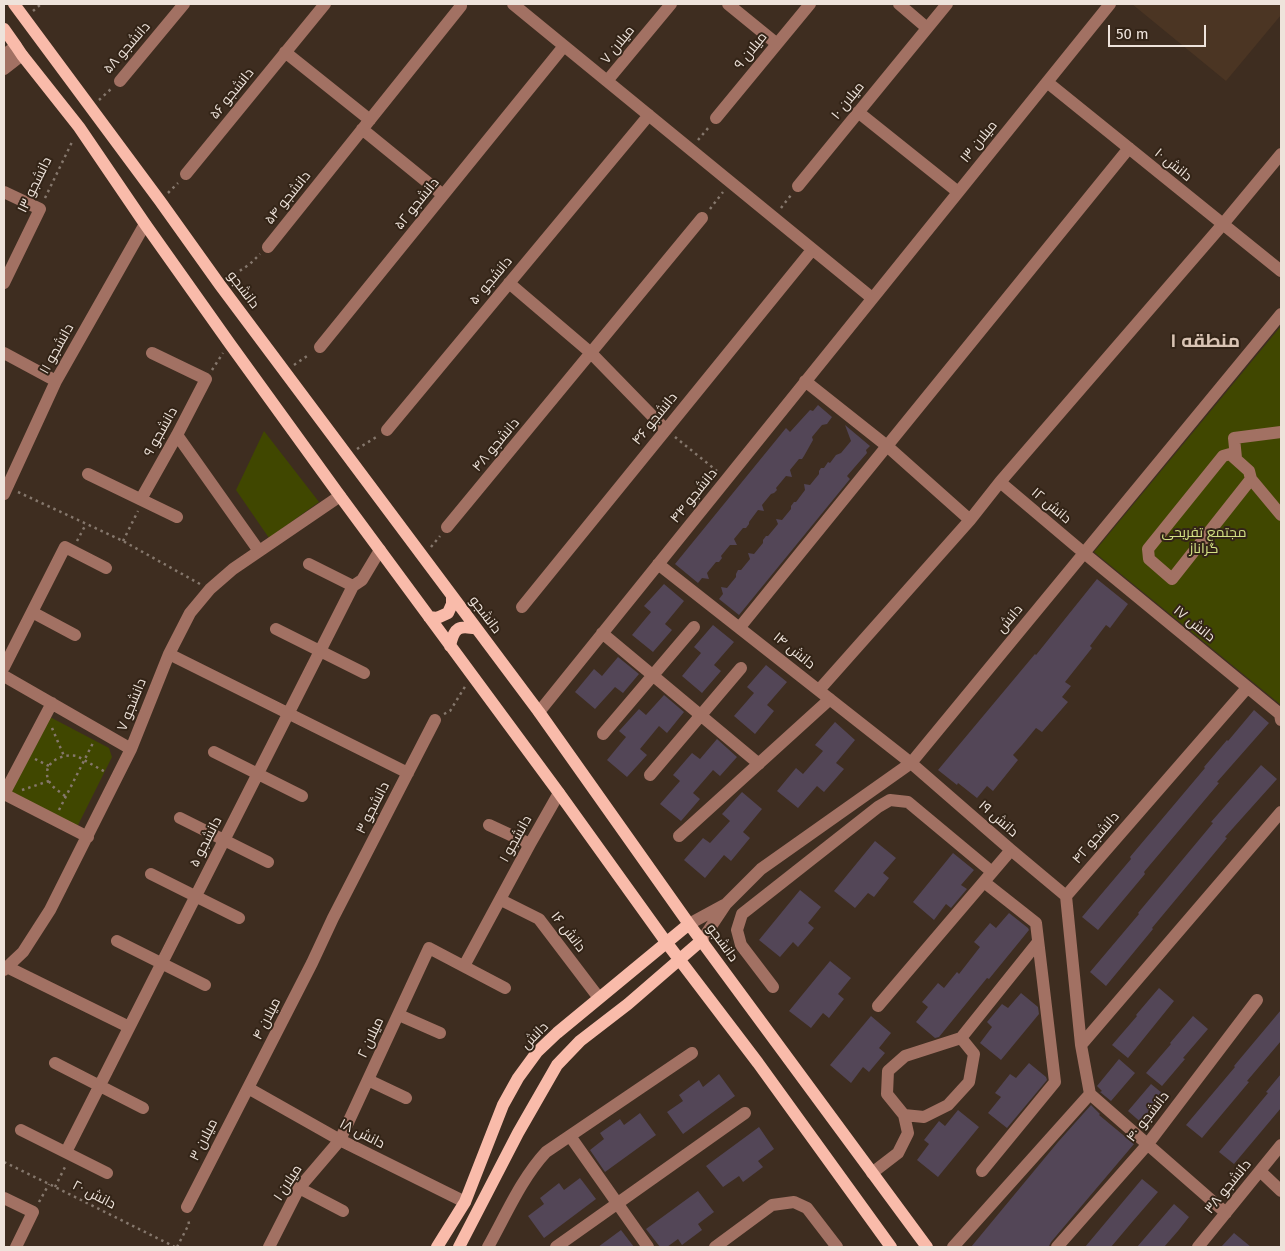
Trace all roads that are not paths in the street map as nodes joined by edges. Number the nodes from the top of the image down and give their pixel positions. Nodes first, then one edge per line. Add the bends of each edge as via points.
1 (14, 4) edge
2 (184, 4) edge
3 (325, 4) edge
4 (513, 4) edge
5 (671, 4) edge
6 (728, 4) edge
7 (810, 4) edge
8 (899, 4) edge
9 (1110, 4) edge
10 (942, 5) edge
11 (460, 6) dead end
12 (927, 28) junction
13 (4, 29) edge
14 (777, 44) junction
15 (564, 46) junction
16 (19, 51) junction
17 (285, 52) junction
18 (4, 55) edge
19 (4, 68) edge
20 (120, 81) road end
21 (607, 81) junction
22 (1047, 82) junction
23 (858, 112) junction
24 (649, 116) junction
25 (716, 118) road end
26 (366, 124) junction
27 (1129, 148) junction
28 (1281, 154) edge
29 (186, 174) road end
30 (798, 186) road end
31 (4, 192) edge
32 (958, 192) junction
33 (443, 195) junction
34 (702, 218) road end
35 (145, 224) junction
36 (1223, 224) junction
37 (268, 247) road end
38 (812, 250) junction
39 (1281, 271) edge
40 (4, 282) edge
41 (509, 283) junction
42 (872, 298) junction
43 (1281, 314) edge
44 (1277, 329) edge
45 (320, 346) road end
46 (152, 353) dead end
47 (591, 353) junction
48 (4, 354) edge
49 (56, 381) junction
50 (805, 381) junction
51 (387, 430) road end
52 (666, 430) junction
53 (1281, 432) edge
54 (178, 435) junction
55 (887, 446) junction
56 (1236, 458) junction
57 (88, 474) dead end
58 (1251, 479) junction
59 (1000, 482) junction
60 (6, 490) edge
61 (340, 496) junction
62 (142, 500) junction
63 (1281, 515) edge
64 (177, 517) dead end
65 (970, 520) junction
66 (447, 527) road end
67 (380, 550) junction
68 (259, 551) junction
69 (1084, 553) junction
70 (309, 564) dead end
71 (658, 564) junction
72 (106, 568) dead end
73 (353, 586) junction
74 (452, 596) junction
75 (522, 607) dead end
76 (32, 612) junction
77 (429, 617) junction
78 (694, 627) dead end
79 (740, 627) junction
80 (276, 629) dead end
81 (477, 629) junction
82 (602, 632) junction
83 (75, 635) dead end
84 (450, 646) junction
85 (320, 651) junction
86 (169, 654) junction
87 (4, 667) edge
88 (741, 668) dead end
89 (364, 673) dead end
90 (654, 675) junction
91 (4, 676) edge
92 (1247, 688) junction
93 (819, 690) junction
94 (830, 699) junction
95 (49, 708) junction
96 (538, 712) junction
97 (288, 713) junction
98 (701, 715) junction
99 (435, 720) road end
100 (1281, 720) edge
101 (603, 734) dead end
102 (131, 748) junction
103 (214, 752) dead end
104 (911, 763) junction
105 (759, 764) junction
106 (408, 773) junction
107 (258, 774) junction
108 (650, 776) dead end
109 (559, 793) junction
110 (4, 794) edge
111 (302, 796) dead end
112 (1281, 812) edge
113 (180, 818) dead end
114 (489, 825) dead end
115 (679, 836) dead end
116 (88, 837) junction
117 (224, 840) junction
118 (530, 844) junction
119 (1011, 850) junction
120 (268, 862) dead end
121 (151, 874) dead end
122 (988, 877) junction
123 (196, 896) junction
124 (1066, 896) junction
125 (501, 900) junction
126 (726, 904) junction
127 (239, 918) dead end
128 (689, 924) junction
129 (702, 940) junction
130 (117, 941) dead end
131 (666, 942) junction
132 (1038, 942) junction
133 (679, 959) junction
134 (312, 963) joint
135 (161, 964) junction
136 (464, 966) junction
137 (5, 969) edge
138 (205, 986) dead end
139 (773, 987) dead end
140 (505, 988) dead end
141 (599, 998) junction
142 (1257, 1000) dead end
143 (878, 1006) dead end
144 (399, 1015) junction
145 (130, 1026) junction
146 (440, 1033) dead end
147 (960, 1038) junction
148 (1081, 1045) junction
149 (692, 1053) dead end
150 (55, 1064) dead end
151 (368, 1080) junction
152 (99, 1086) junction
153 (248, 1088) junction
154 (1090, 1094) junction
155 (406, 1098) dead end
156 (143, 1108) dead end
157 (745, 1113) dead end
158 (904, 1115) junction
159 (21, 1130) dead end
160 (570, 1136) junction
161 (340, 1140) junction
162 (1147, 1145) junction
163 (1281, 1145) edge
164 (68, 1154) junction
165 (982, 1171) dead end
166 (1260, 1171) junction
167 (107, 1173) dead end
168 (872, 1174) junction
169 (299, 1188) junction
170 (1281, 1191) edge
171 (4, 1198) edge
172 (465, 1202) junction
173 (617, 1204) junction
174 (187, 1207) road end
175 (343, 1211) dead end
176 (1226, 1213) junction
177 (16, 1247) edge
178 (269, 1247) edge
179 (437, 1247) edge
180 (459, 1247) edge
181 (488, 1247) edge
182 (556, 1247) edge
183 (648, 1247) edge
184 (715, 1247) edge
185 (837, 1247) edge
186 (891, 1247) edge
187 (927, 1247) edge
188 (954, 1247) edge
189 (1057, 1247) edge
190 (1198, 1247) edge

1 - 74 main road, دانشجو
2 - 20 street, دانشجو ۵۸
3 - 17 street, دانشجو ۵۶
4 - 15 street
5 - 21 street, میلان ۷
6 - 14 street
7 - 14 street, میلان ۹
8 - 12 street
9 - 22 street, میلان ۱۳
10 - 12 street, میلان ۱۰
11 - 26 street, دانشجو ۵۴
12 - 23 street, میلان ۱۰
13 - 16 main road
14 - 25 street, میلان ۹
15 - 21 street
15 - 33 street, دانشجو ۵۲
16 - 18 street
16 - 19 street
16 - 35 main road via 79,126
17 - 26 street
17 - 29 street, دانشجو ۵۶
21 - 24 street
22 - 27 street, دانش ۱۰
22 - 32 street, میلان ۱۳
23 - 30 street, میلان ۱۰
23 - 32 street
24 - 38 street
24 - 41 street, دانشجو ۵۰
26 - 33 street
26 - 37 street, دانشجو ۵۴
27 - 36 street, دانش ۱۰
27 - 55 street
28 - 36 street
31 - 40 street, دانشجو ۱۳ via 40,208
32 - 42 street, میلان ۱۳
33 - 45 street, دانشجو ۵۲
34 - 47 street, دانشجو ۴۸
35 - 49 street, دانشجو ۱۱
35 - 61 main road
36 - 39 street, دانش ۱۰
36 - 59 street
38 - 42 street
38 - 52 street, دانشجو ۴۶
41 - 47 street
41 - 51 street, دانشجو ۵۰
42 - 50 street, دانشجو ۴۴
43 - 44 street, دانش
44 - 69 street, دانش
46 - 54 street, دانشجو ۹ via 206,379
47 - 52 street
47 - 66 street, دانشجو ۴۸
48 - 49 street
49 - 60 street, دانشجو ۱۱
50 - 55 street
50 - 71 street, دانشجو ۴۴
52 - 75 street, دانشجو ۴۶
53 - 56 street via 1234,438
54 - 62 street, دانشجو ۹
54 - 68 street
55 - 65 street
55 - 79 street
56 - 58 street via 1249,471
56 - 58 street via 1230,454 1223,456 1148,549 1149,558 1172,579
57 - 62 street
58 - 63 street
59 - 65 street
59 - 69 street, دانش ۱۲
61 - 67 main road
61 - 68 street, دانشجو ۷
62 - 64 street
65 - 93 street
67 - 73 street, دانشجو ۵ via 362,580
67 - 77 main road
68 - 86 street, دانشجو ۷ via 210,590 190,613
69 - 92 street, دانش ۱۷
69 - 104 street, دانش
70 - 73 street
71 - 79 street, دانش ۱۴
71 - 82 street, دانشجو ۴۴
72 - 76 street via 65,547
73 - 85 street, دانشجو ۵
74 - 77 main road via 448,613 437,618
74 - 81 main road, دانشجو
76 - 83 street
76 - 87 street
77 - 84 main road
78 - 90 street
79 - 93 street, دانش ۱۴
80 - 85 street
81 - 84 main road via 464,626 457,630
81 - 96 main road, دانشجو
82 - 90 street
82 - 96 street, دانشجو ۴۴
84 - 109 main road
85 - 89 street
85 - 97 street, دانشجو ۵
86 - 97 street
86 - 102 street, دانشجو ۷
88 - 98 street
90 - 98 street
90 - 101 street
91 - 95 street
92 - 100 street, دانش ۱۷ via 1280,714
92 - 124 street, دانشجو ۴۲
93 - 94 street, دانش ۱۴
94 - 104 street, دانش ۱۴
94 - 105 street
95 - 102 street
95 - 110 street
96 - 128 main road, دانشجو
97 - 106 street
97 - 107 street, دانشجو ۵
98 - 105 street
98 - 108 street
99 - 106 street, دانشجو ۳
102 - 116 street, دانشجو ۷
103 - 107 street
104 - 119 street, دانش ۱۹
104 - 126 street, دانش via 761,870
105 - 115 street
106 - 134 street, دانشجو ۳
107 - 111 street
107 - 117 street, دانشجو ۵
109 - 118 street, دانشجو ۱
109 - 131 main road
110 - 116 street
112 - 148 street
113 - 117 street
114 - 118 street
116 - 137 street, دانشجو ۷ via 50,910 23,952
117 - 120 street
117 - 123 street, دانشجو ۵
118 - 125 street, دانشجو ۱
119 - 122 street
119 - 124 street, دانش ۱۹
121 - 123 street
122 - 132 street via 1036,922
122 - 139 street via 908,802 890,800 878,806 742,914 737,930 740,945
122 - 143 street
123 - 127 street
123 - 135 street, دانشجو ۵
124 - 148 street
125 - 136 street
125 - 141 street, دانش ۱۶ via 539,919
126 - 128 street, دانش
126 - 129 street, دانش
128 - 129 main road, دانشجو
128 - 131 main road, دانش
129 - 133 main road, دانش
129 - 168 main road, دانشجو
130 - 135 street
131 - 133 main road
131 - 141 main road, دانش
132 - 147 street
132 - 165 street via 1055,1082
133 - 180 main road, دانش via 580,1041 557,1065
133 - 186 main road
134 - 153 street, میلان ۴
135 - 138 street
135 - 145 street, دانشجو ۵
136 - 140 street
136 - 144 street, میلان ۲ via 429,948
137 - 145 street
141 - 172 main road, دانش via 537,1052 518,1078 503,1105
142 - 162 street, دانشجو ۴۰
144 - 146 street
144 - 151 street, میلان ۲
145 - 152 street, دانشجو ۵
147 - 158 street via 974,1054 969,1082 948,1105 924,1117
147 - 158 street via 905,1056 888,1071 887,1094
148 - 154 street
149 - 160 street
150 - 152 street
151 - 155 street
151 - 161 street, میلان ۲
152 - 156 street
152 - 164 street, دانشجو ۵
153 - 161 street, دانش ۱۸
153 - 174 street, میلان ۳
154 - 162 street
154 - 188 street
157 - 173 street
158 - 168 street via 908,1133 898,1152
159 - 164 street
160 - 173 street
160 - 181 street via 535,1164
161 - 169 street, میلان ۱
161 - 172 street, دانش ۱۸
162 - 176 street
162 - 189 street, دانشجو ۴۰
163 - 166 street, دانشجو ۳۸
164 - 167 street
166 - 170 street
166 - 176 street, دانشجو ۳۸
168 - 187 main road, دانشجو
169 - 175 street
169 - 178 street, میلان ۱
171 - 177 street via 34,1212
172 - 179 main road, دانش
173 - 182 street
173 - 183 street
176 - 190 street, دانشجو ۳۸
184 - 185 street via 772,1205 794,1202 808,1208

